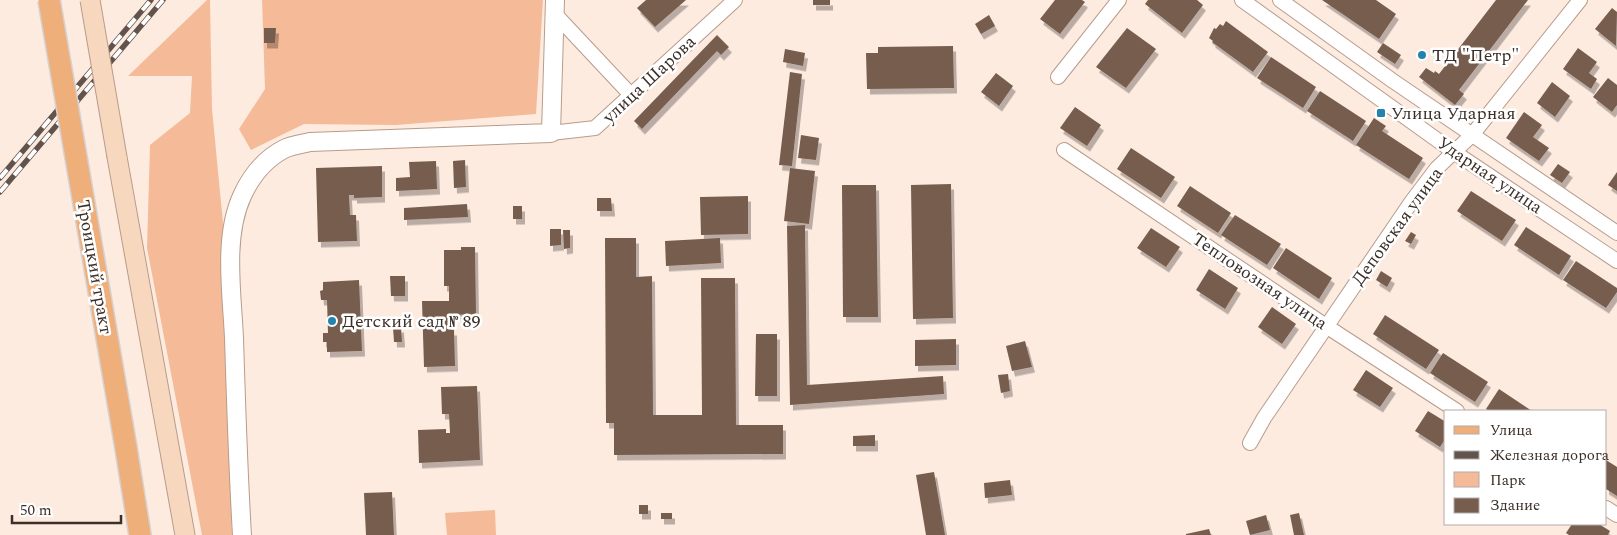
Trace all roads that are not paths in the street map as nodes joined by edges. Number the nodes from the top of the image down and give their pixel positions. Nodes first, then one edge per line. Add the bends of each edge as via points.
1 (49, 0) edge
2 (90, 0) edge
3 (734, 0) edge
4 (1119, 0) edge
5 (1242, 0) edge
6 (1280, 0) edge
7 (1580, 0) edge
8 (555, 6) edge
9 (1058, 77) dead end
10 (631, 95) junction
11 (551, 133) junction
12 (1472, 135) junction
13 (1064, 150) dead end
14 (1454, 152) junction
15 (1617, 233) edge
16 (1617, 261) edge
17 (1326, 326) junction
18 (1455, 410) edge
19 (1250, 443) dead end
20 (140, 535) edge
21 (185, 535) edge
22 (242, 535) edge

1 - 20 main road, Троицкий тракт, bridge
2 - 21 main road, bridge
3 - 10 street, улица Шарова
4 - 9 street
5 - 14 street, Ударная улица
6 - 12 street, Ударная улица
7 - 12 street, Деповская улица
8 - 10 street
8 - 11 street
10 - 11 street, улица Шарова via 595,128
11 - 22 street via 310,142 286,148 268,159 257,171 242,194 236,211 231,255
12 - 14 street, Деповская улица
12 - 15 street, Ударная улица
13 - 17 street, Тепловозная улица
14 - 16 street, Ударная улица
14 - 17 street, Деповская улица via 1412,201
17 - 18 street, Тепловозная улица
17 - 19 street, Деповская улица

